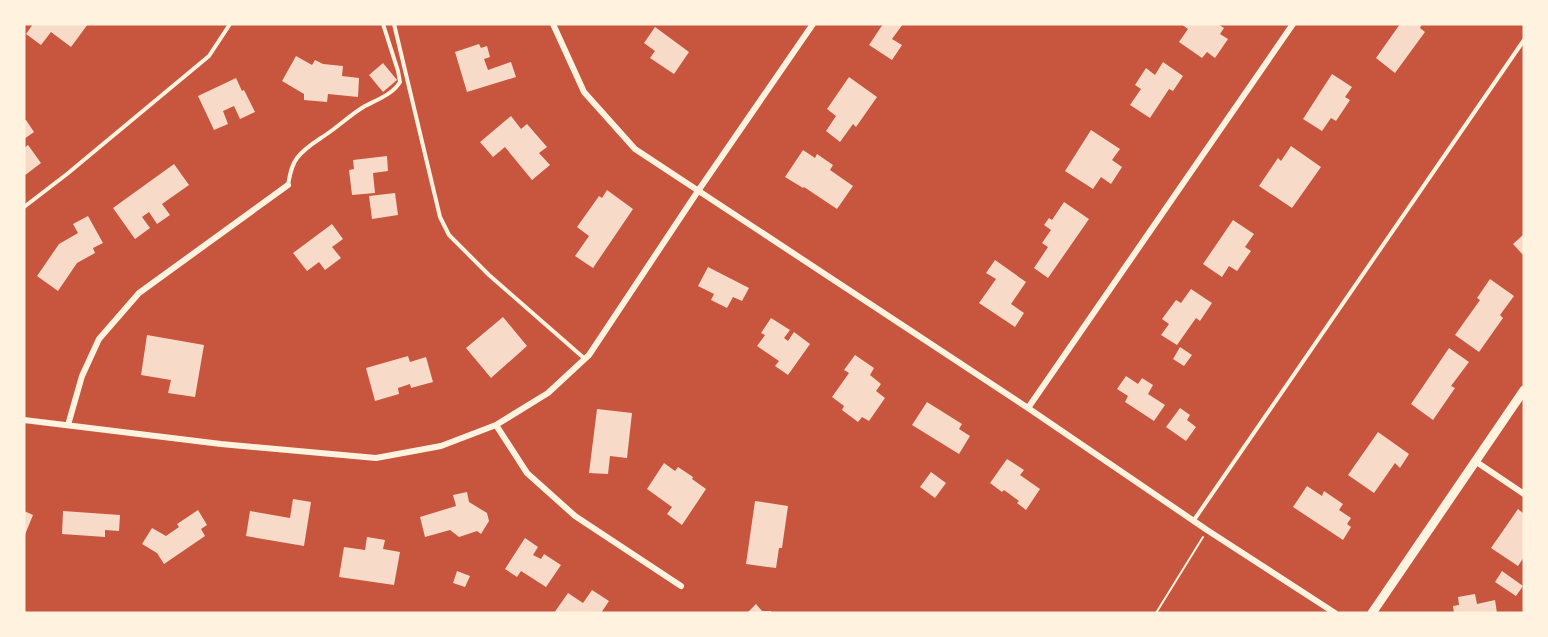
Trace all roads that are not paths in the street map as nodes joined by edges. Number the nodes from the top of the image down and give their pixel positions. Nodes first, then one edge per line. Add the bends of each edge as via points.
1 (230, 24) edge
2 (383, 24) edge
3 (394, 24) edge
4 (553, 24) edge
5 (813, 24) edge
6 (1293, 24) edge
7 (1524, 40) edge
8 (288, 185) joint
9 (698, 191) junction
10 (24, 207) edge
11 (585, 358) junction
12 (1524, 390) edge
13 (1028, 408) junction
14 (24, 420) edge
15 (68, 425) junction
16 (496, 425) junction
17 (1475, 461) junction
18 (1524, 494) edge
19 (1194, 520) junction
20 (681, 586) dead end
21 (1335, 613) edge
22 (1372, 613) edge

1 - 10 lane via 209,56
2 - 8 lane via 398,71 398,87 313,143 293,165
3 - 11 lane via 440,217 449,235
4 - 9 street via 584,92 635,149
5 - 9 street
6 - 13 street
7 - 19 lane
8 - 15 street via 139,293 99,339 82,376
9 - 11 street
9 - 13 street
11 - 16 street via 548,393
12 - 17 street
13 - 19 street
14 - 15 street
15 - 16 street via 376,458 441,446
16 - 20 street via 527,473 575,516
17 - 18 street
17 - 22 street
19 - 21 street

